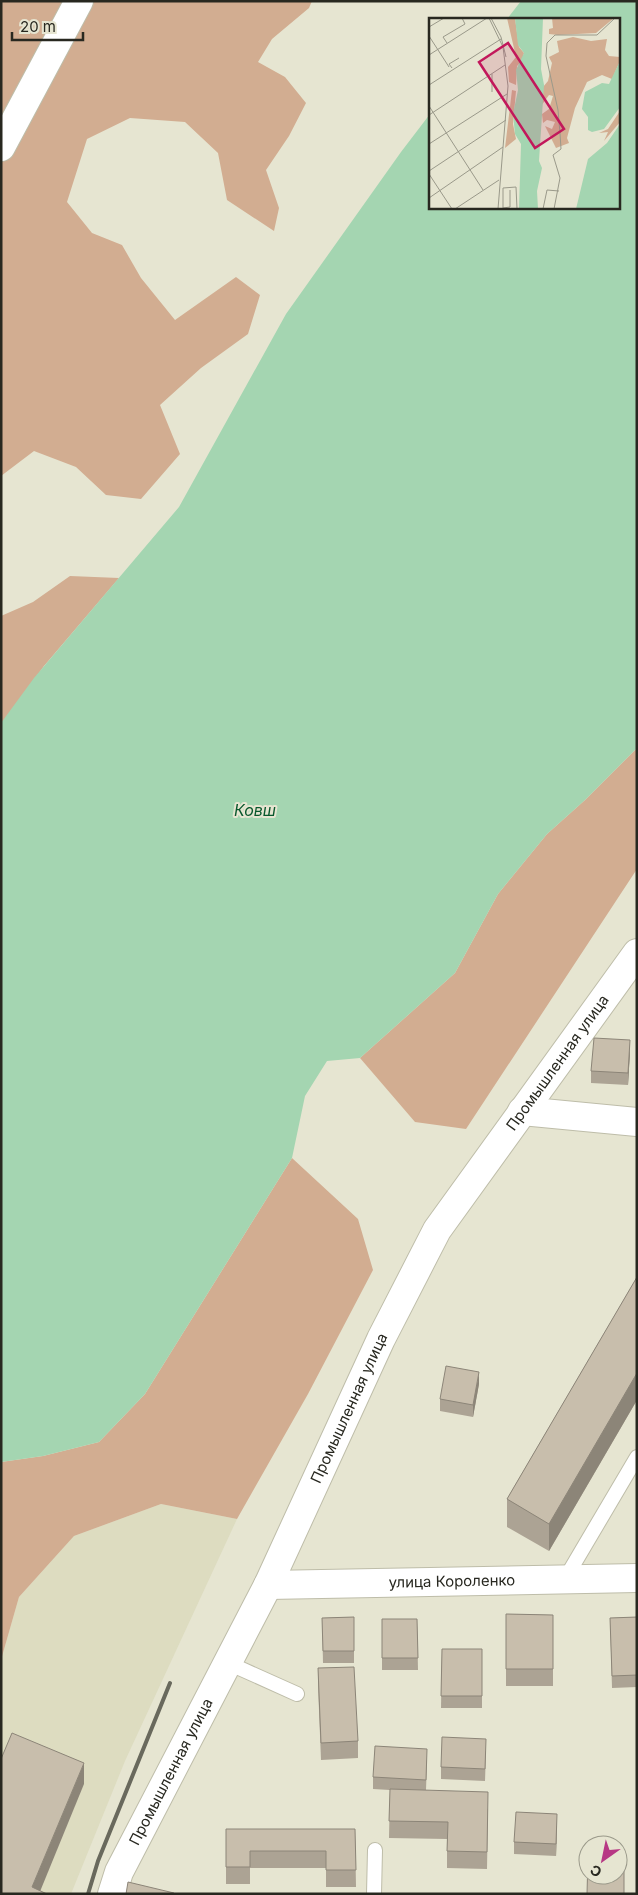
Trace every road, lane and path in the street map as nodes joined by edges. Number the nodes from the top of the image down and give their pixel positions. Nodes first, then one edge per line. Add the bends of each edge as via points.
1 (79, 1) edge
2 (1, 147) edge
3 (637, 952) edge
4 (522, 1111) junction
5 (637, 1122) edge
6 (637, 1457) edge
7 (637, 1578) edge
8 (565, 1579) junction
9 (268, 1585) junction
10 (228, 1663) junction
11 (297, 1694) dead end
12 (375, 1850) dead end
13 (112, 1894) edge
14 (374, 1894) edge

1 - 2 street
3 - 4 street, Промышленная улица
4 - 5 street
4 - 9 street, Промышленная улица via 437,1230 377,1348
6 - 8 lane
7 - 8 street, улица Короленко
8 - 9 street, улица Короленко
9 - 10 street, Промышленная улица
10 - 11 lane
10 - 13 street, Промышленная улица via 118,1872
12 - 14 lane

